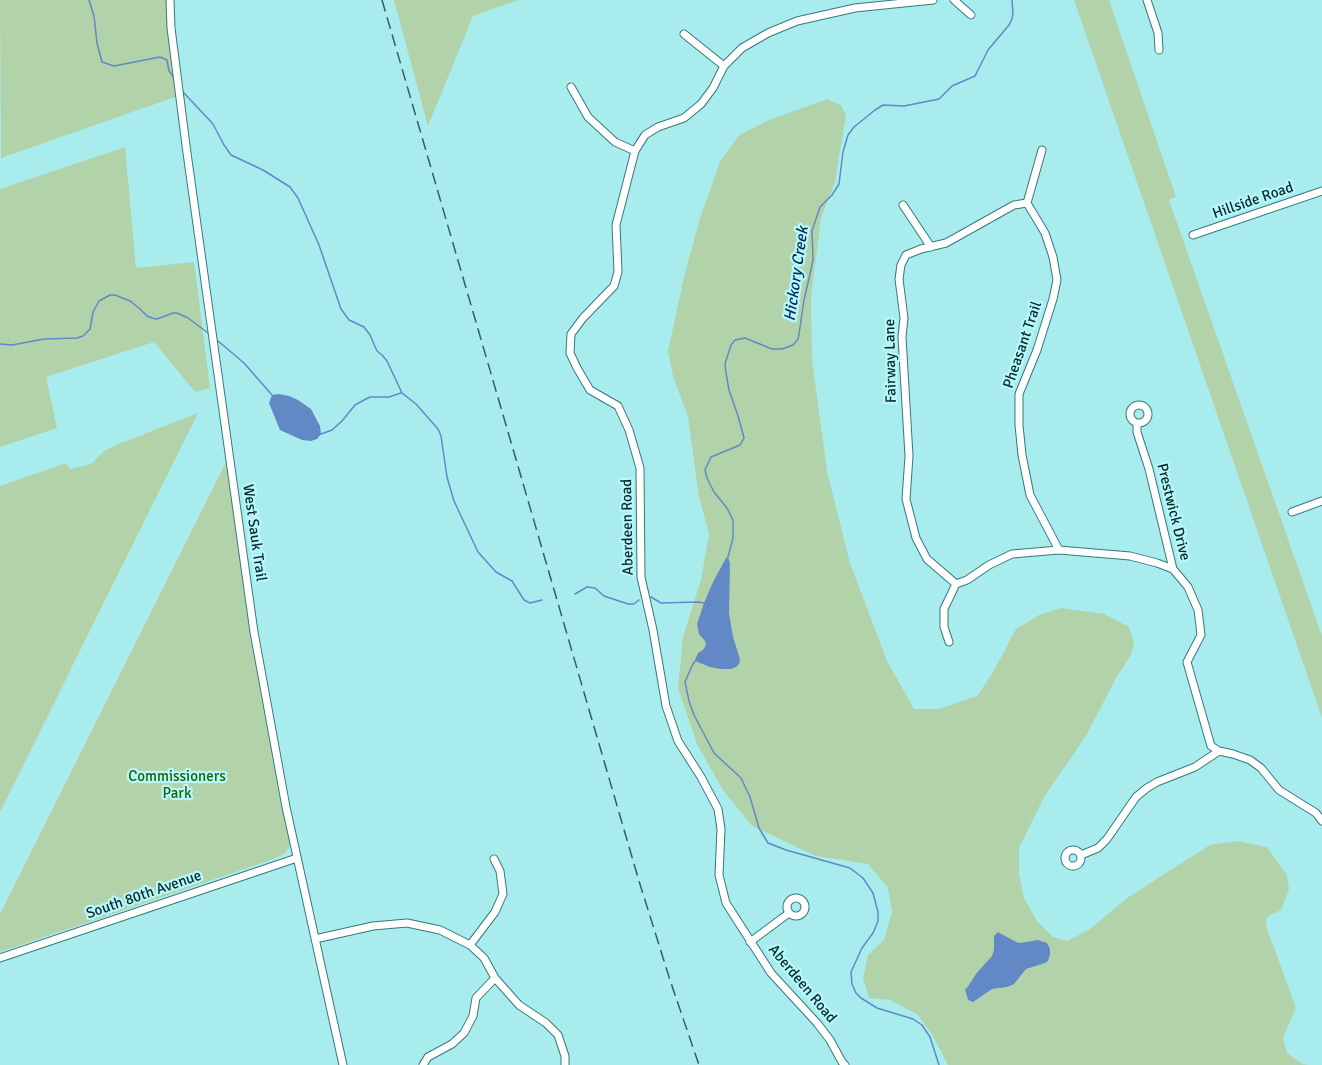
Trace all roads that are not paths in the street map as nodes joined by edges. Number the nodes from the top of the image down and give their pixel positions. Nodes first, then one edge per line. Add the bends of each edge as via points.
1 (170, 0) edge
2 (933, 0) edge
3 (954, 0) edge
4 (1147, 0) edge
5 (971, 15) dead end
6 (684, 34) dead end
7 (1159, 50) dead end
8 (724, 66) junction
9 (571, 87) dead end
10 (1042, 150) dead end
11 (635, 151) junction
12 (1322, 191) edge
13 (1027, 203) junction
14 (903, 205) dead end
15 (1193, 235) dead end
16 (931, 248) junction
17 (1137, 423) dead end
18 (1322, 501) edge
19 (1292, 512) dead end
20 (1059, 550) junction
21 (1173, 569) junction
22 (956, 584) junction
23 (949, 642) dead end
24 (1219, 752) junction
25 (1322, 821) edge
26 (1081, 855) dead end
27 (297, 858) junction
28 (494, 859) dead end
29 (789, 913) dead end
30 (315, 939) junction
31 (750, 942) junction
32 (470, 945) junction
33 (0, 958) edge
34 (495, 978) junction
35 (343, 1065) edge
36 (423, 1065) edge
37 (565, 1065) edge
38 (845, 1065) edge

1 - 27 street, West Sauk Trail via 187,153 254,632
2 - 8 street, Aberdeen Road via 855,8 797,21 742,48
3 - 5 street
4 - 7 street
6 - 8 street
8 - 11 street, Aberdeen Road via 701,104 684,118 645,135
9 - 11 street via 588,117 615,142
10 - 13 street
11 - 31 street, Aberdeen Road via 616,225 618,272 614,286 571,334 570,353 590,390 618,406 629,430 640,468 642,577 666,706 678,741 718,809 719,875 726,903
12 - 15 street, Hillside Road
13 - 16 street, Fairway Lane via 1014,205
13 - 20 street, Pheasant Trail via 1045,233 1057,280 1037,350 1019,394 1019,425 1030,495
14 - 16 street
16 - 22 street, Fairway Lane via 906,255 899,279 909,456 906,499 916,538 927,559
17 - 21 street, Prestwick Drive
18 - 19 street
20 - 21 street via 1131,556
20 - 22 street via 1012,554
21 - 24 street, Prestwick Drive via 1188,587 1198,610 1201,634 1187,662 1212,746
22 - 23 street via 944,609
24 - 25 street via 1250,760 1279,790
24 - 26 street via 1147,788 1136,797 1107,839
27 - 30 street, West Sauk Trail
27 - 33 street, South 80th Avenue
28 - 32 street via 503,894 495,912
29 - 31 street
30 - 32 street via 407,923 440,930
30 - 35 street, West Sauk Trail
31 - 38 street, Aberdeen Road via 771,973 817,1023
32 - 34 street via 484,958
34 - 36 street via 476,998 464,1033 428,1057
34 - 37 street via 519,1005 558,1035

